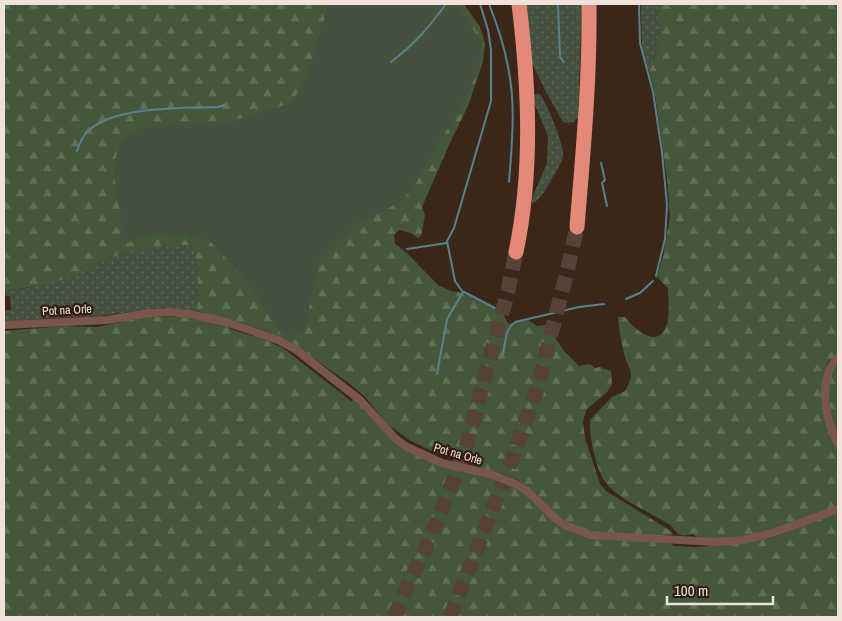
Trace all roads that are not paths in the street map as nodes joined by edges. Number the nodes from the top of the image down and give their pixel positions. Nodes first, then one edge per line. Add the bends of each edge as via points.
1 (510, 4) edge
2 (519, 4) edge
3 (589, 4) edge
4 (595, 4) edge
5 (589, 40) junction
6 (524, 51) junction
7 (577, 227) tunnel mouth
8 (516, 252) tunnel mouth
9 (4, 325) edge
10 (838, 357) edge
11 (838, 444) edge
12 (838, 509) edge

1 - 6 highway
2 - 6 highway
3 - 5 highway
4 - 5 highway
5 - 7 highway
6 - 8 highway via 527,154
9 - 12 street, Pot na Orle via 107,320 170,312 226,322 278,340 295,349 360,400 405,446 442,463 490,474 516,484 556,519 590,534 716,542 743,540 774,533
10 - 11 street via 828,373 825,387 831,426

